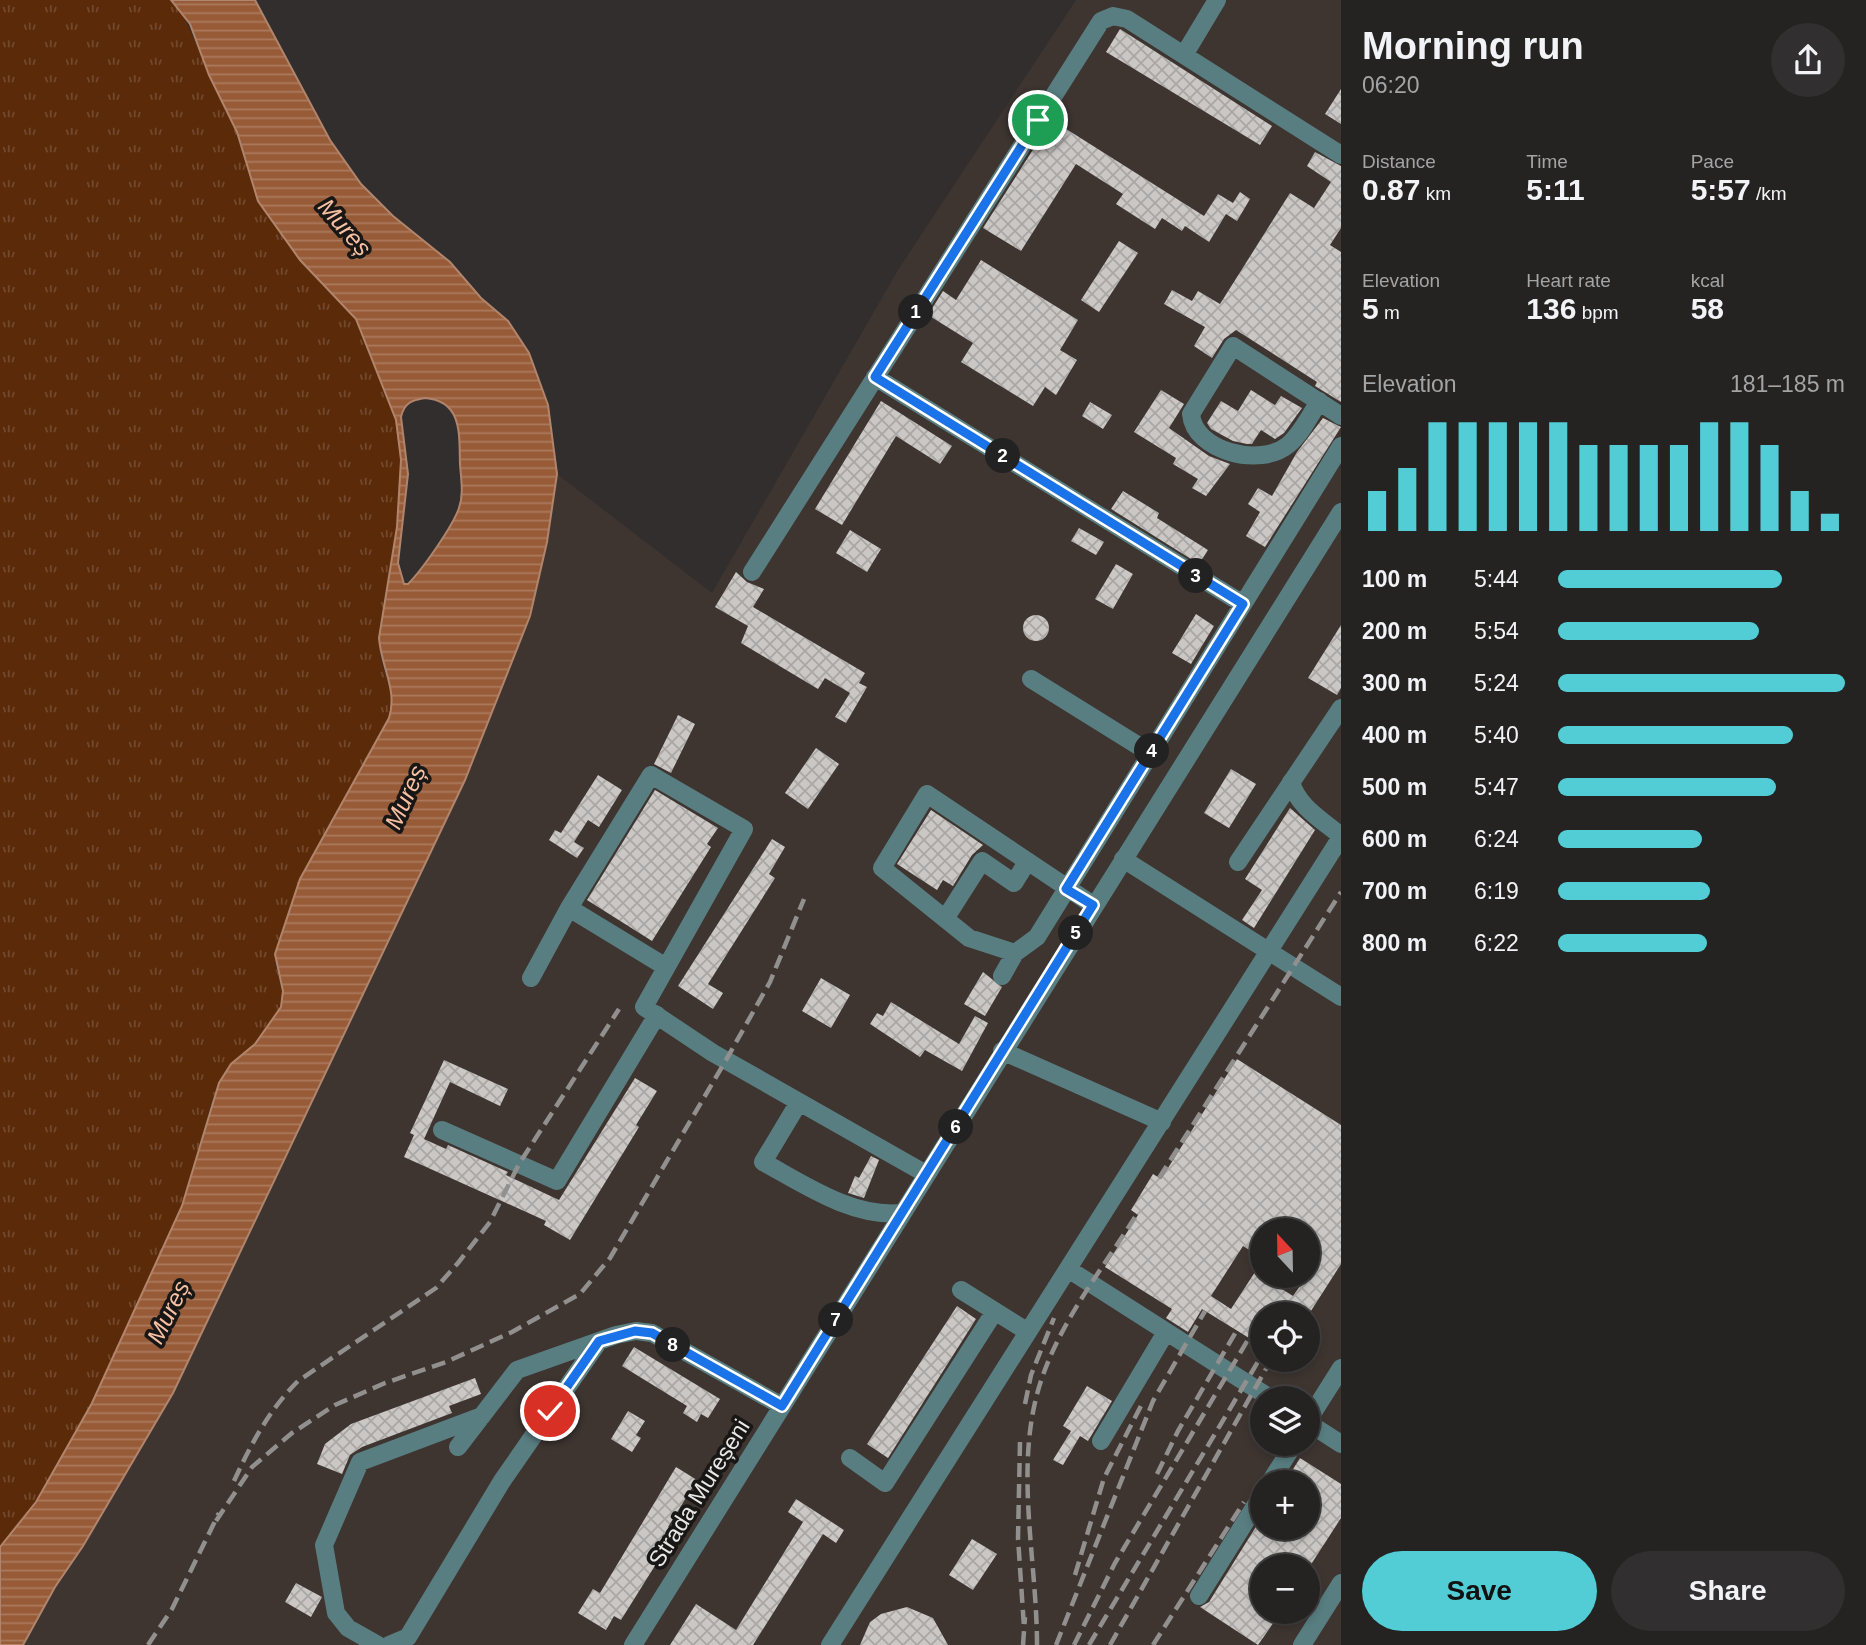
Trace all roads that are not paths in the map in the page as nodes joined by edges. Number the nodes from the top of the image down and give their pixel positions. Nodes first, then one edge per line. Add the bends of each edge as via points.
1 (1217, 0) edge
2 (1184, 55) junction
3 (1341, 155) edge
4 (875, 377) junction
5 (1319, 401) junction
6 (1341, 416) edge
7 (1341, 446) edge
8 (1341, 512) edge
9 (752, 572) dead end
10 (1243, 604) junction
11 (1031, 679) dead end
12 (1341, 708) edge
13 (1150, 753) junction
14 (1291, 782) junction
15 (1341, 836) edge
16 (1123, 859) junction
17 (1027, 862) junction
18 (1238, 862) dead end
19 (1066, 889) junction
20 (1093, 905) junction
21 (569, 908) junction
22 (945, 919) junction
23 (1270, 951) junction
24 (1015, 953) junction
25 (666, 967) junction
26 (1002, 976) dead end
27 (531, 978) dead end
28 (1341, 997) edge
29 (657, 1016) junction
30 (1002, 1051) junction
31 (799, 1102) junction
32 (1162, 1122) junction
33 (442, 1130) dead end
34 (926, 1174) junction
35 (902, 1213) junction
36 (1068, 1269) junction
37 (961, 1290) dead end
38 (995, 1311) junction
39 (1028, 1332) junction
40 (1166, 1332) junction
41 (599, 1341) junction
42 (1341, 1368) edge
43 (1251, 1386) edge
44 (782, 1406) junction
45 (482, 1416) junction
46 (1101, 1441) dead end
47 (1341, 1444) edge
48 (458, 1447) dead end
49 (850, 1458) dead end
50 (1250, 1514) edge
51 (1341, 1583) edge
52 (1199, 1596) dead end
53 (378, 1645) edge
54 (389, 1645) edge
55 (633, 1645) edge
56 (830, 1645) edge
57 (1302, 1645) edge

1 - 2 street
2 - 3 street
2 - 4 street via 1127,19 1113,16 1101,21
4 - 9 street
4 - 10 street
5 - 5 street via 1233,346 1191,414 1192,425 1197,433 1227,450 1266,455 1286,447
5 - 6 street
7 - 10 street
8 - 16 street, Strada Mureșeni
10 - 13 street
11 - 13 street
12 - 14 street
13 - 19 street
14 - 15 street via 1303,805
14 - 18 street
15 - 23 street
16 - 20 street, Strada Mureșeni
16 - 23 street
17 - 19 street
17 - 22 street via 1014,883 982,861
17 - 22 street via 927,794 882,869
19 - 20 street
19 - 24 street via 1037,937
20 - 30 street, Strada Mureșeni
21 - 25 street
21 - 25 street via 651,775 744,829
21 - 27 street
22 - 24 street via 969,938
23 - 28 street
23 - 32 street
24 - 26 street
25 - 29 street via 644,1007
29 - 31 street
29 - 33 street via 557,1181
30 - 32 street
30 - 34 street, Strada Mureșeni
31 - 34 street
31 - 35 street via 763,1162 818,1192 862,1209 880,1215
32 - 36 street
34 - 35 street, Strada Mureșeni
35 - 44 street, Strada Mureșeni
36 - 39 street
36 - 40 street
37 - 38 street
38 - 39 street
38 - 49 street via 885,1483
39 - 56 street
40 - 43 street
40 - 46 street
41 - 44 street via 635,1331 652,1333
41 - 45 street via 517,1370
41 - 54 street via 502,1481 408,1637
42 - 47 street via 1307,1422
44 - 55 street, Strada Mureșeni
45 - 48 street
45 - 53 street via 360,1462 324,1545 336,1613 348,1628
50 - 52 street
51 - 57 street

